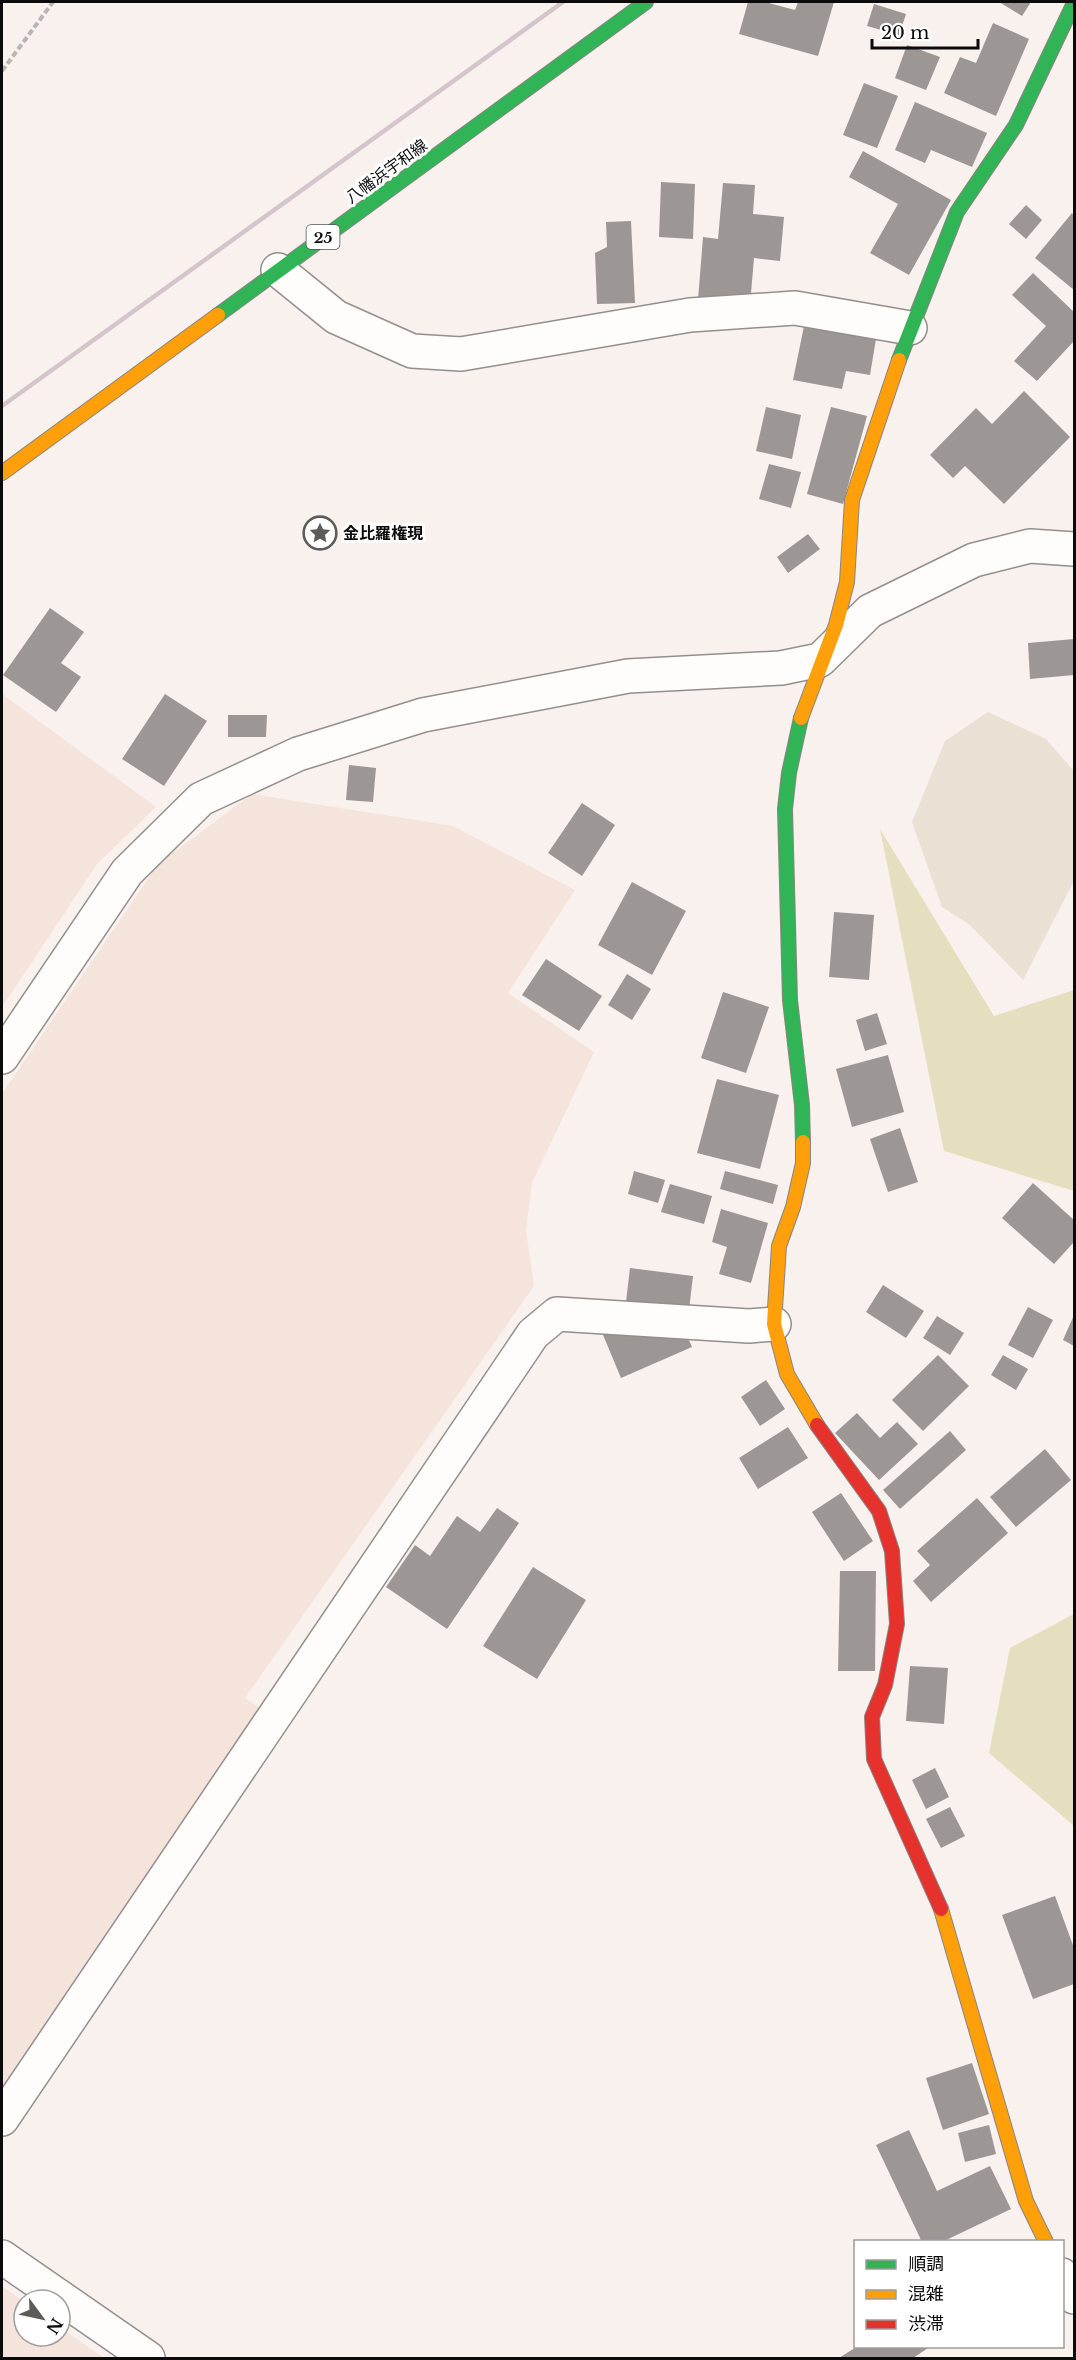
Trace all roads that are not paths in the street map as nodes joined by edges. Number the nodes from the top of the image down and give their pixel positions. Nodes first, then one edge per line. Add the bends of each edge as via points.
1 (646, 2) edge
2 (1074, 3) edge
3 (278, 270) junction
4 (910, 328) junction
5 (2, 473) edge
6 (1074, 549) edge
7 (820, 660) junction
8 (2, 1057) edge
9 (774, 1324) junction
10 (2, 2119) edge
11 (1046, 2240) edge
12 (2, 2257) edge
13 (1064, 2279) edge
14 (1074, 2297) edge
15 (148, 2358) edge

1 - 3 street, 八幡浜宇和線 / 25
2 - 4 street via 1016,125 957,212
3 - 4 street via 336,317 412,351 461,354 690,315 795,308
3 - 5 street, 八幡浜宇和線 / 25
4 - 7 street via 852,500 847,582 836,625
6 - 7 street via 1030,546 974,560 870,611
7 - 8 street via 781,668 628,676 423,715 298,754 201,799 127,872
7 - 9 street via 802,711 785,809 790,1000 802,1105 802,1163 793,1207 779,1246
9 - 10 street via 749,1326 557,1314 533,1334
9 - 11 street via 787,1374 825,1439 879,1511 892,1551 897,1624 885,1685 872,1717 874,1759 937,1896 1026,2201
12 - 15 street
13 - 14 street

